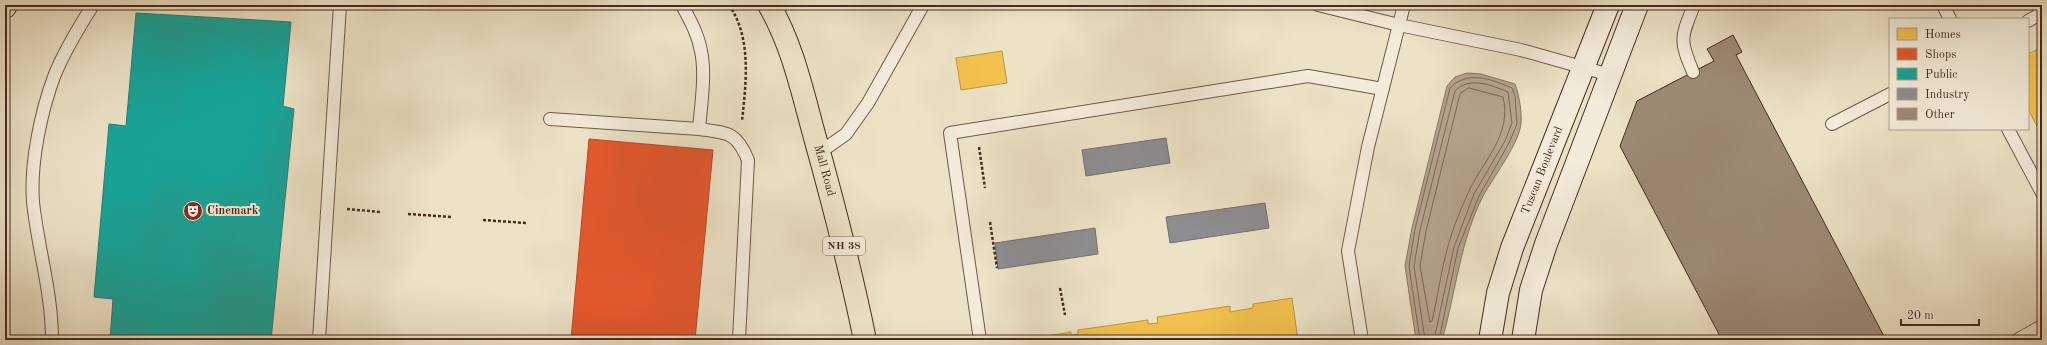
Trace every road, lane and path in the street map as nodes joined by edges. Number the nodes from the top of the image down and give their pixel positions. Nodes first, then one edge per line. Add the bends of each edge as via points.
1 (93, 5) edge
2 (340, 5) edge
3 (682, 5) edge
4 (729, 5) edge
5 (769, 5) edge
6 (805, 5) edge
7 (923, 5) edge
8 (1318, 5) edge
9 (1404, 5) edge
10 (1608, 5) edge
11 (1637, 5) edge
12 (1694, 5) edge
13 (1943, 5) edge
14 (804, 10) dead end
15 (2042, 14) edge
16 (1950, 18) edge
17 (2029, 20) edge
18 (1399, 25) junction
19 (1583, 66) junction
20 (1693, 72) dead end
21 (1610, 75) junction
22 (1383, 89) junction
23 (1889, 95) edge
24 (550, 119) dead end
25 (1832, 124) dead end
26 (699, 129) junction
27 (2009, 130) edge
28 (738, 139) junction
29 (979, 143) dead end
30 (819, 153) junction
31 (985, 188) dead end
32 (2042, 193) edge
33 (347, 209) dead end
34 (380, 212) dead end
35 (408, 214) dead end
36 (452, 217) dead end
37 (482, 220) dead end
38 (990, 222) dead end
39 (526, 224) dead end
40 (997, 268) dead end
41 (1060, 288) dead end
42 (1065, 315) dead end
43 (2042, 326) edge
44 (52, 340) edge
45 (319, 340) edge
46 (739, 340) edge
47 (865, 340) edge
48 (980, 340) edge
49 (1362, 340) edge
50 (1490, 340) edge
51 (1523, 340) edge
52 (2017, 340) edge

1 - 44 lane via 74,34 55,74 42,119 35,159 33,201 49,292
2 - 45 lane
3 - 26 lane via 694,28 702,52
4 - 28 path via 744,39 746,61 745,92
5 - 30 main road, Mall Road / NH 38 via 788,45
6 - 14 path
7 - 30 lane via 868,103 846,134
8 - 18 lane
9 - 18 lane
10 - 19 main road, Tuscan Boulevard
11 - 21 main road
12 - 20 lane via 1682,41
13 - 16 lane
15 - 17 lane
18 - 19 lane via 1521,50
18 - 22 lane
19 - 21 lane
19 - 50 main road, Tuscan Boulevard via 1512,248 1498,293
21 - 51 main road via 1546,244 1531,290
22 - 48 lane via 1308,76 950,133
22 - 49 lane via 1368,147 1348,251
23 - 25 lane
24 - 26 lane
26 - 28 lane via 725,133
27 - 32 lane
28 - 46 lane via 748,160
29 - 31 path
30 - 47 main road, Mall Road / NH 38 via 853,282
33 - 34 path
35 - 36 path
37 - 39 path
38 - 40 path
41 - 42 path
43 - 52 lane

